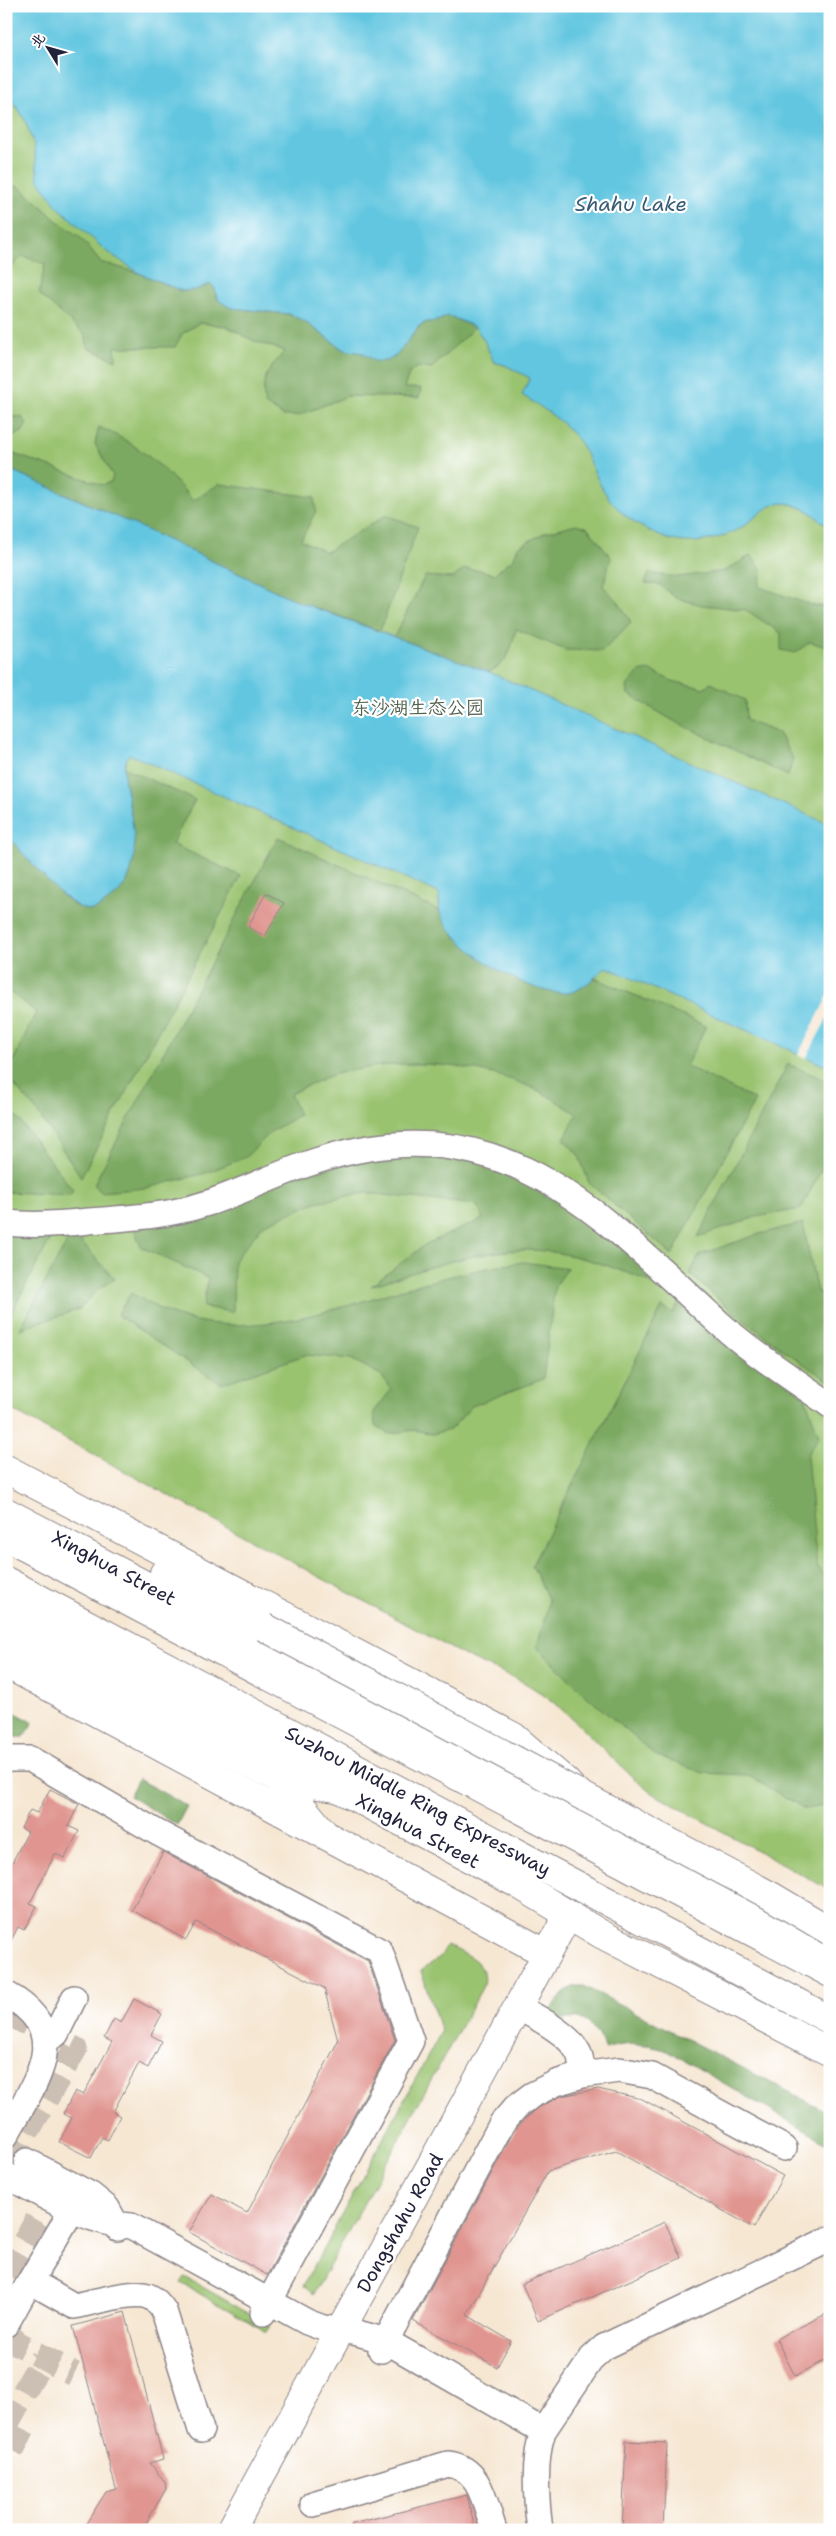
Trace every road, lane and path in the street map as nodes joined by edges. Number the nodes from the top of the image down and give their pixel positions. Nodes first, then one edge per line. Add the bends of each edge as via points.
1 (6, 1223) edge
2 (830, 1405) edge
3 (6, 1469) edge
4 (6, 1489) edge
5 (6, 1512) edge
6 (6, 1537) edge
7 (6, 1581) edge
8 (6, 1611) edge
9 (6, 1635) edge
10 (6, 1664) edge
11 (6, 1759) edge
12 (278, 1778) junction
13 (342, 1789) junction
14 (613, 1831) junction
15 (323, 1832) junction
16 (568, 1915) junction
17 (830, 1931) edge
18 (830, 1949) edge
19 (547, 1954) junction
20 (830, 1973) edge
21 (6, 1994) edge
22 (74, 1998) dead end
23 (519, 2008) junction
24 (830, 2020) edge
25 (46, 2040) junction
26 (830, 2052) edge
27 (582, 2075) junction
28 (6, 2135) edge
29 (784, 2148) dead end
30 (29, 2157) dead end
31 (6, 2175) edge
32 (72, 2210) junction
33 (116, 2225) junction
34 (830, 2239) edge
35 (30, 2280) junction
36 (266, 2308) junction
37 (6, 2324) edge
38 (337, 2337) junction
39 (383, 2345) junction
40 (201, 2430) dead end
41 (541, 2437) junction
42 (313, 2504) dead end
43 (231, 2530) edge
44 (494, 2530) edge
45 (540, 2530) edge

1 - 2 street via 61,1224 160,1216 208,1203 317,1161 392,1144 443,1146 486,1154 558,1187 596,1213 720,1324
3 - 14 main road via 514,1737 564,1780
4 - 17 main road, bridge via 771,1896
5 - 14 main road, Xinghua Street
6 - 20 main road
7 - 24 main road, Suzhou Middle Ring Expressway
8 - 13 main road, Xinghua Street
9 - 12 main road
10 - 15 main road
11 - 36 street via 30,1759 380,1951 412,2041
12 - 13 main road
12 - 15 main road
13 - 16 main road, Xinghua Street via 516,1883
14 - 18 main road, Xinghua Street
15 - 19 main road
16 - 19 main road, Dongshahu Road
16 - 26 main road, Xinghua Street
19 - 23 main road, Dongshahu Road
21 - 25 street via 36,2016
22 - 25 street via 56,2034
23 - 27 street via 568,2040 579,2052
23 - 38 main road, Dongshahu Road
25 - 28 street via 43,2064
27 - 29 street via 619,2070 652,2076
27 - 39 street via 532,2095 502,2123
30 - 33 street via 91,2195 107,2208
31 - 32 street
32 - 33 street
32 - 35 street
33 - 36 street via 125,2237
34 - 41 street via 604,2347 592,2358
35 - 37 street
35 - 40 street via 74,2306 138,2294 150,2296 158,2303 164,2311
36 - 38 street via 307,2322
38 - 39 street via 354,2332
38 - 43 main road, Dongshahu Road
39 - 41 street
41 - 45 street via 537,2507
42 - 44 street via 448,2464 458,2465 479,2484

